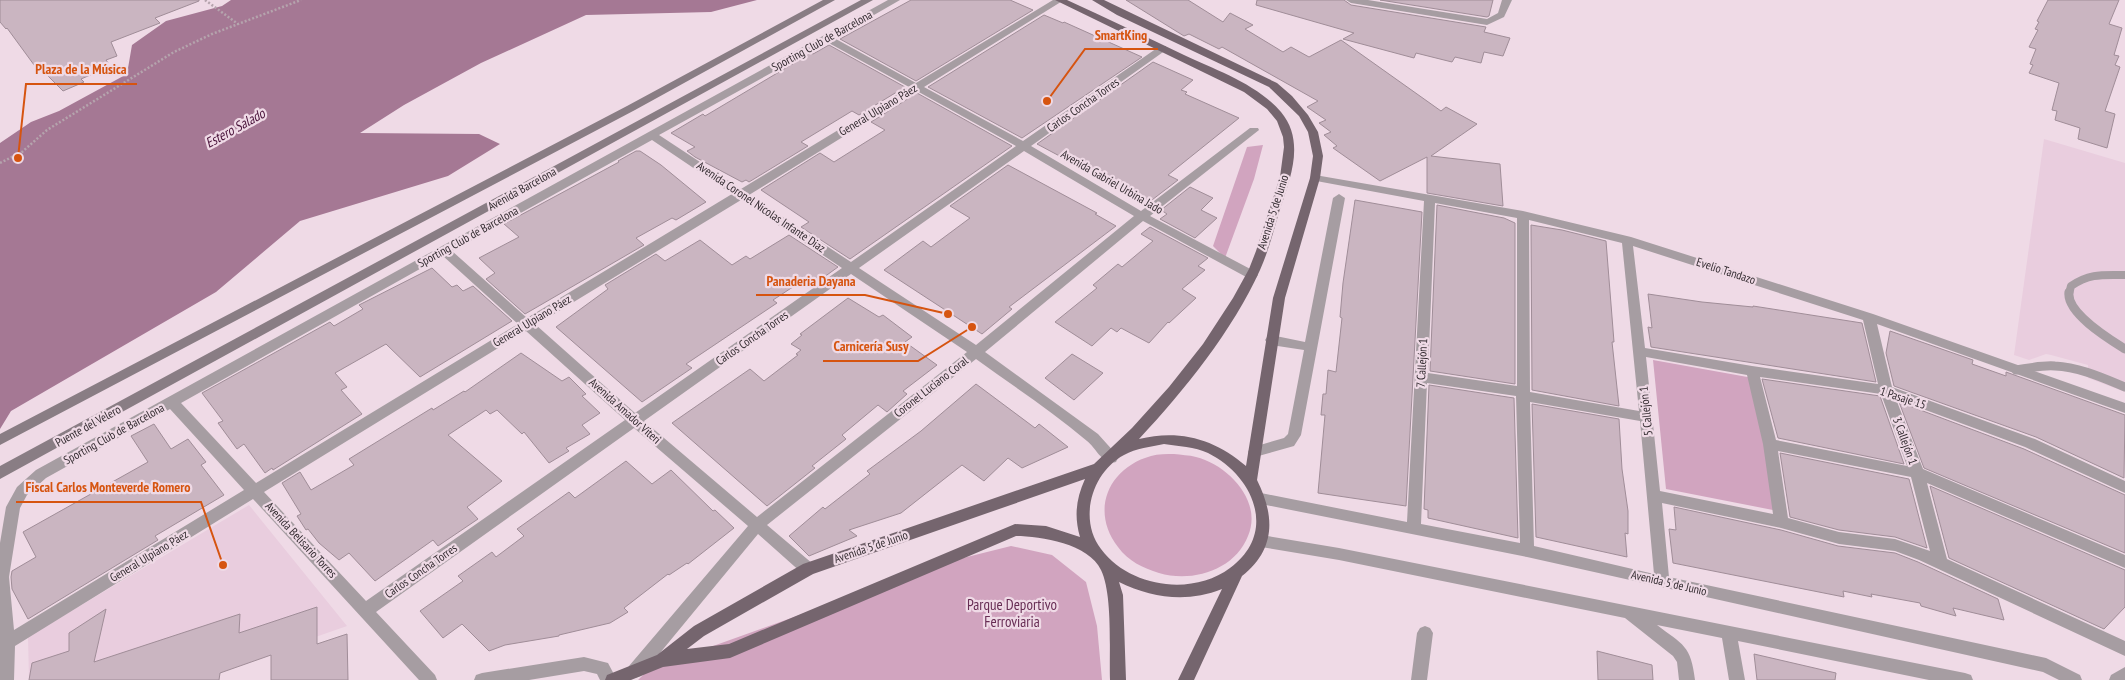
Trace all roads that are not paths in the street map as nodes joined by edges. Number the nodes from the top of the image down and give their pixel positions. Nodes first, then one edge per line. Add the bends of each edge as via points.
1 (830, 0) edge
2 (868, 0) edge
3 (895, 0) edge
4 (1059, 0) edge
5 (1097, 0) edge
6 (1351, 0) edge
7 (1507, 0) edge
8 (828, 38) junction
9 (1163, 48) junction
10 (916, 87) junction
11 (1254, 130) dead end
12 (652, 134) junction
13 (1024, 146) junction
14 (1315, 178) junction
15 (741, 194) junction
16 (1339, 198) dead end
17 (1430, 198) junction
18 (1523, 215) junction
19 (1142, 216) junction
20 (1627, 240) junction
21 (444, 251) junction
22 (851, 268) junction
23 (1252, 275) junction
24 (2125, 275) edge
25 (1869, 317) junction
26 (527, 324) junction
27 (1271, 340) junction
28 (1310, 347) junction
29 (2125, 349) edge
30 (1638, 351) junction
31 (976, 352) junction
32 (2014, 370) junction
33 (1752, 371) junction
34 (1422, 377) junction
35 (176, 378) joint
36 (2125, 387) edge
37 (1886, 390) junction
38 (1523, 394) junction
39 (172, 402) junction
40 (2125, 408) edge
41 (1647, 417) junction
42 (634, 420) junction
43 (0, 440) edge
44 (1770, 444) junction
45 (1255, 452) junction
46 (1114, 455) junction
47 (1098, 469) junction
48 (0, 473) edge
49 (1917, 473) junction
50 (1251, 479) junction
51 (2125, 487) edge
52 (255, 491) junction
53 (1653, 495) junction
54 (1261, 498) junction
55 (1781, 522) junction
56 (756, 526) junction
57 (1414, 527) junction
58 (1261, 541) junction
59 (1527, 550) junction
60 (1096, 554) junction
61 (2125, 562) edge
62 (1941, 564) junction
63 (1108, 567) junction
64 (808, 569) junction
65 (1236, 574) junction
66 (1662, 582) junction
67 (366, 610) junction
68 (1628, 612) junction
69 (1425, 633) dead end
70 (1729, 633) junction
71 (6, 642) junction
72 (2125, 649) edge
73 (662, 660) junction
74 (635, 671) junction
75 (2125, 674) edge
76 (6, 680) edge
77 (429, 680) edge
78 (482, 680) edge
79 (610, 680) edge
80 (613, 680) edge
81 (1118, 680) edge
82 (1186, 680) edge
83 (1419, 680) edge
84 (1687, 680) edge
85 (1737, 680) edge
86 (1965, 680) edge
87 (2074, 680) edge
88 (2117, 680) edge

1 - 43 main road, Avenida Barcelona
2 - 35 main road, Avenida Barcelona
3 - 8 street, Sporting Club de Barcelona
4 - 9 main road, Avenida 5 de Junio
4 - 10 street, General Ulpiano Páez
5 - 14 main road via 1273,85 1303,115 1313,132 1318,156
6 - 7 street via 1487,22 1504,13
8 - 10 street, Avenida Gabriel Urbina Jado
8 - 12 street, Sporting Club de Barcelona
9 - 13 street, Carlos Concha Torres
9 - 23 main road, Avenida 5 de Junio via 1249,90 1282,120 1287,130 1286,174
10 - 13 street, Avenida Gabriel Urbina Jado
10 - 15 street, General Ulpiano Páez
11 - 19 street, Coronel Luciano Coral
12 - 15 street, Avenida Coronel Nicolas Infante Diaz
12 - 21 street, Sporting Club de Barcelona
13 - 19 street, Avenida Gabriel Urbina Jado
13 - 22 street, Carlos Concha Torres
14 - 17 street, Evelio Tandazo
14 - 27 main road via 1279,298
15 - 22 street, Avenida Coronel Nicolas Infante Diaz
15 - 26 street, General Ulpiano Páez
16 - 28 street
17 - 18 street, Evelio Tandazo
17 - 34 street, 7 Callejón 1
18 - 20 street, Evelio Tandazo
18 - 38 street
19 - 23 street, Avenida Gabriel Urbina Jado
19 - 31 street, Coronel Luciano Coral
20 - 25 street, Evelio Tandazo
20 - 30 street, 5 Callejón 1
21 - 26 street, Avenida Amador Viteri
21 - 39 street, Sporting Club de Barcelona
22 - 31 street, Avenida Coronel Nicolas Infante Diaz
22 - 42 street, Carlos Concha Torres
23 - 46 main road, Avenida 5 de Junio via 1211,340 1152,418
24 - 29 lane via 2081,278 2069,293 2073,308 2080,316
25 - 32 street, Evelio Tandazo
25 - 37 street, 3 Callejón 1
26 - 42 street, Avenida Amador Viteri
26 - 52 street, General Ulpiano Páez
27 - 28 street
27 - 45 main road
28 - 45 street via 1294,434 1289,442
30 - 33 street, 1 Pasaje 15
30 - 41 street, 5 Callejón 1
31 - 46 street, Avenida Coronel Nicolas Infante Diaz
31 - 56 street, Coronel Luciano Coral
32 - 36 lane via 2061,366
32 - 40 street, Evelio Tandazo
33 - 37 street, 1 Pasaje 15
33 - 44 street
34 - 38 street
34 - 57 street, 7 Callejón 1
35 - 48 main road, Puente del Velero
37 - 49 street, 3 Callejón 1
37 - 51 street, 1 Pasaje 15 via 2030,443
38 - 41 street
38 - 59 street
39 - 52 street, Avenida Belisario Torres
39 - 71 street, Sporting Club de Barcelona via 41,474 22,491 13,507 2,577
41 - 53 street, 5 Callejón 1
42 - 56 street, Avenida Amador Viteri
42 - 67 street, Carlos Concha Torres
44 - 49 street
44 - 55 street
45 - 50 main road
46 - 47 main road
46 - 50 main road via 1164,439 1190,442 1228,458
47 - 60 main road via 1086,488 1081,510 1085,532
47 - 64 main road, Avenida 5 de Junio
49 - 61 street
49 - 62 street, 3 Callejón 1
50 - 54 main road
52 - 67 street, Avenida Belisario Torres
52 - 71 street, General Ulpiano Páez
53 - 55 street
53 - 66 street, 5 Callejón 1
54 - 57 street, Avenida 5 de Junio
54 - 58 main road via 1264,520
55 - 62 street via 1839,538 1895,545
56 - 64 street, Avenida Amador Viteri
56 - 74 street, Coronel Luciano Coral
57 - 59 street, Avenida 5 de Junio
58 - 65 main road via 1253,556
58 - 68 street
59 - 66 street, Avenida 5 de Junio
60 - 63 main road
60 - 73 main road, Avenida 5 de Junio via 1083,544 1059,534 1036,529 1014,530 730,651
62 - 72 street
63 - 65 main road via 1131,582 1158,590 1186,592 1213,586
63 - 81 main road via 1115,603
64 - 73 main road, Avenida 5 de Junio via 699,631
65 - 82 main road
66 - 87 street, Avenida 5 de Junio via 2046,665
67 - 77 street, Avenida Belisario Torres
68 - 70 street
68 - 84 street via 1679,651 1685,660
69 - 83 street
70 - 85 street
70 - 86 street
71 - 76 street, Sporting Club de Barcelona
73 - 74 main road, Avenida 5 de Junio
74 - 80 main road, Avenida 5 de Junio
75 - 88 street
78 - 79 street via 584,664 602,668

